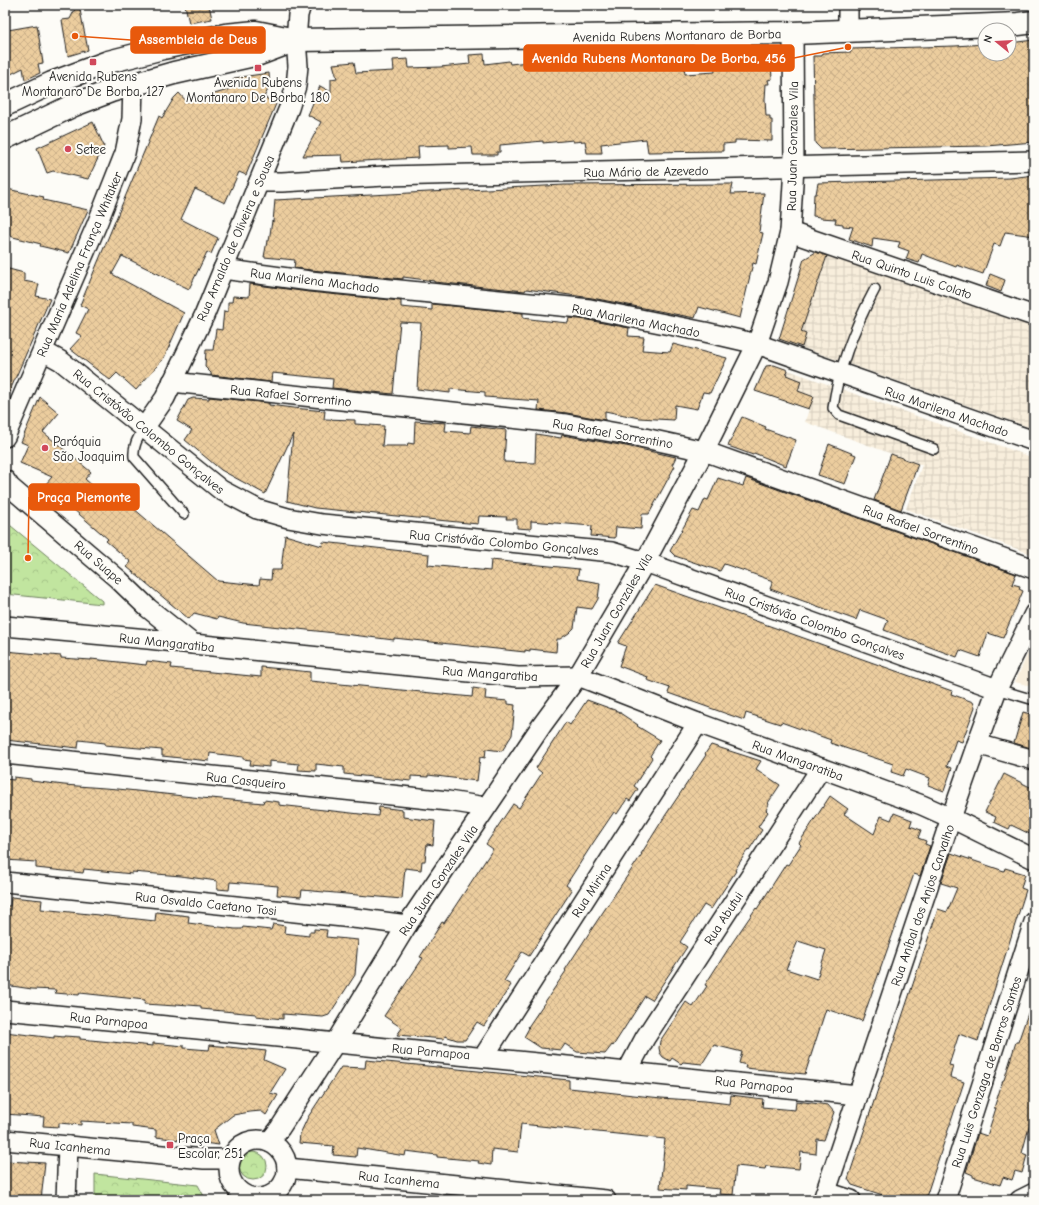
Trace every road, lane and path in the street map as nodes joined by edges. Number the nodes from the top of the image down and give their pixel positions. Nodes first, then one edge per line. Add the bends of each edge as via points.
1 (301, 5) edge
2 (848, 5) edge
3 (1034, 22) edge
4 (848, 32) junction
5 (793, 33) junction
6 (296, 40) junction
7 (133, 85) junction
8 (5, 105) edge
9 (5, 138) edge
10 (1034, 161) edge
11 (794, 167) junction
12 (259, 182) junction
13 (790, 232) junction
14 (223, 269) junction
15 (876, 288) dead end
16 (1034, 316) edge
17 (757, 344) junction
18 (42, 351) junction
19 (840, 374) junction
20 (172, 382) junction
21 (144, 428) junction
22 (5, 437) edge
23 (1034, 441) edge
24 (934, 450) dead end
25 (704, 451) junction
26 (5, 480) edge
27 (184, 514) dead end
28 (646, 562) junction
29 (1034, 569) edge
30 (1034, 614) edge
31 (5, 626) edge
32 (193, 644) junction
33 (578, 676) junction
34 (997, 689) junction
35 (1034, 700) edge
36 (698, 724) junction
37 (977, 744) junction
38 (5, 754) edge
39 (1034, 760) edge
40 (821, 768) junction
41 (486, 807) junction
42 (951, 818) junction
43 (1034, 859) edge
44 (5, 882) edge
45 (1034, 922) edge
46 (407, 926) junction
47 (5, 1010) edge
48 (335, 1043) junction
49 (484, 1056) junction
50 (628, 1070) junction
51 (858, 1095) junction
52 (276, 1139) junction
53 (5, 1140) edge
54 (68, 1146) junction
55 (230, 1159) junction
56 (287, 1168) junction
57 (1034, 1193) edge
58 (824, 1196) edge
59 (257, 1198) edge
60 (66, 1200) edge
61 (606, 1200) edge
62 (851, 1200) edge
63 (945, 1200) edge
64 (1020, 1200) edge

1 - 6 street, Rua Arnaldo de Oliveira e Sousa
2 - 4 street
3 - 4 street, Avenida Rubens Montanaro de Borba
4 - 5 street, Avenida Rubens Montanaro de Borba
5 - 6 street, Avenida Rubens Montanaro de Borba
5 - 11 street, Rua Juan Gonzales Vila
6 - 7 street, Avenida Rubens Montanaro de Borba via 259,54
6 - 8 street, Avenida Rubens Montanaro de Borba via 256,32 225,35 163,48 108,62 52,83
6 - 12 street, Rua Arnaldo de Oliveira e Sousa via 296,86
7 - 9 street, Avenida Rubens Montanaro de Borba via 74,105
7 - 18 street, Rua Maria Adelina França Whitaker via 132,119 125,153
10 - 11 street, Rua Mário de Azevedo
11 - 12 street, Rua Mário de Azevedo via 385,176
11 - 13 street, Rua Juan Gonzales Vila
12 - 14 street, Rua Arnaldo de Oliveira e Sousa
13 - 16 street, Rua Quinto Luis Colato
13 - 17 street, Rua Juan Gonzales Vila via 778,282
14 - 17 street, Rua Marilena Machado via 310,281 590,309
14 - 20 street, Rua Arnaldo de Oliveira e Sousa via 204,316
15 - 19 lane via 855,328
17 - 19 street, Rua Marilena Machado
17 - 25 street, Rua Juan Gonzales Vila
18 - 21 street, Rua Cristóvão Colombo Gonçalves via 62,361
18 - 22 street, Rua Maria Adelina França Whitaker
19 - 23 street, Rua Marilena Machado
19 - 24 lane via 833,408 838,415
20 - 21 street, Rua Arnaldo de Oliveira e Sousa via 165,398
20 - 25 street, Rua Rafael Sorrentino via 566,424
21 - 27 lane via 135,443 134,457
21 - 28 street, Rua Cristóvão Colombo Gonçalves via 221,490 257,509 288,518 322,524 612,552
25 - 28 street, Rua Juan Gonzales Vila
25 - 29 street, Rua Rafael Sorrentino
26 - 32 street, Rua Suape via 148,608
28 - 33 street, Rua Juan Gonzales Vila
28 - 34 street, Rua Cristóvão Colombo Gonçalves
30 - 34 street, Rua Aníbal dos Anjos Carvalho
31 - 32 street, Rua Mangaratiba
32 - 33 street, Rua Mangaratiba via 518,676
33 - 36 street, Rua Mangaratiba
33 - 41 street, Rua Juan Gonzales Vila
34 - 35 lane
34 - 37 street, Rua Aníbal dos Anjos Carvalho
36 - 40 street, Rua Mangaratiba
36 - 49 street, Rua Mirina
37 - 39 street
37 - 42 street, Rua Aníbal dos Anjos Carvalho
38 - 41 street, Rua Casqueiro
40 - 42 street, Rua Mangaratiba
40 - 50 street, Rua Abutui via 645,1038
41 - 46 street, Rua Juan Gonzales Vila
42 - 43 street, Rua Mangaratiba
42 - 51 street, Rua Aníbal dos Anjos Carvalho
44 - 46 street, Rua Osvaldo Caetano Tosi via 362,919
45 - 63 street, Rua Luis Gonzaga de Barros Santos
46 - 48 street, Rua Juan Gonzales Vila
47 - 48 street, Rua Parnapoa
48 - 49 street, Rua Parnapoa
48 - 52 street, Rua Juan Gonzales Vila
49 - 50 street, Rua Parnapoa
50 - 51 street, Rua Parnapoa
51 - 58 street, Rua Aníbal dos Anjos Carvalho
52 - 55 street via 246,1142 239,1146
52 - 56 street
53 - 54 street, Rua Icanhema
54 - 55 street, Rua Icanhema
54 - 60 street
55 - 59 street via 230,1177 234,1186 240,1192
56 - 59 street via 282,1186 275,1192
56 - 61 street, Rua Icanhema
57 - 64 street
58 - 62 street

